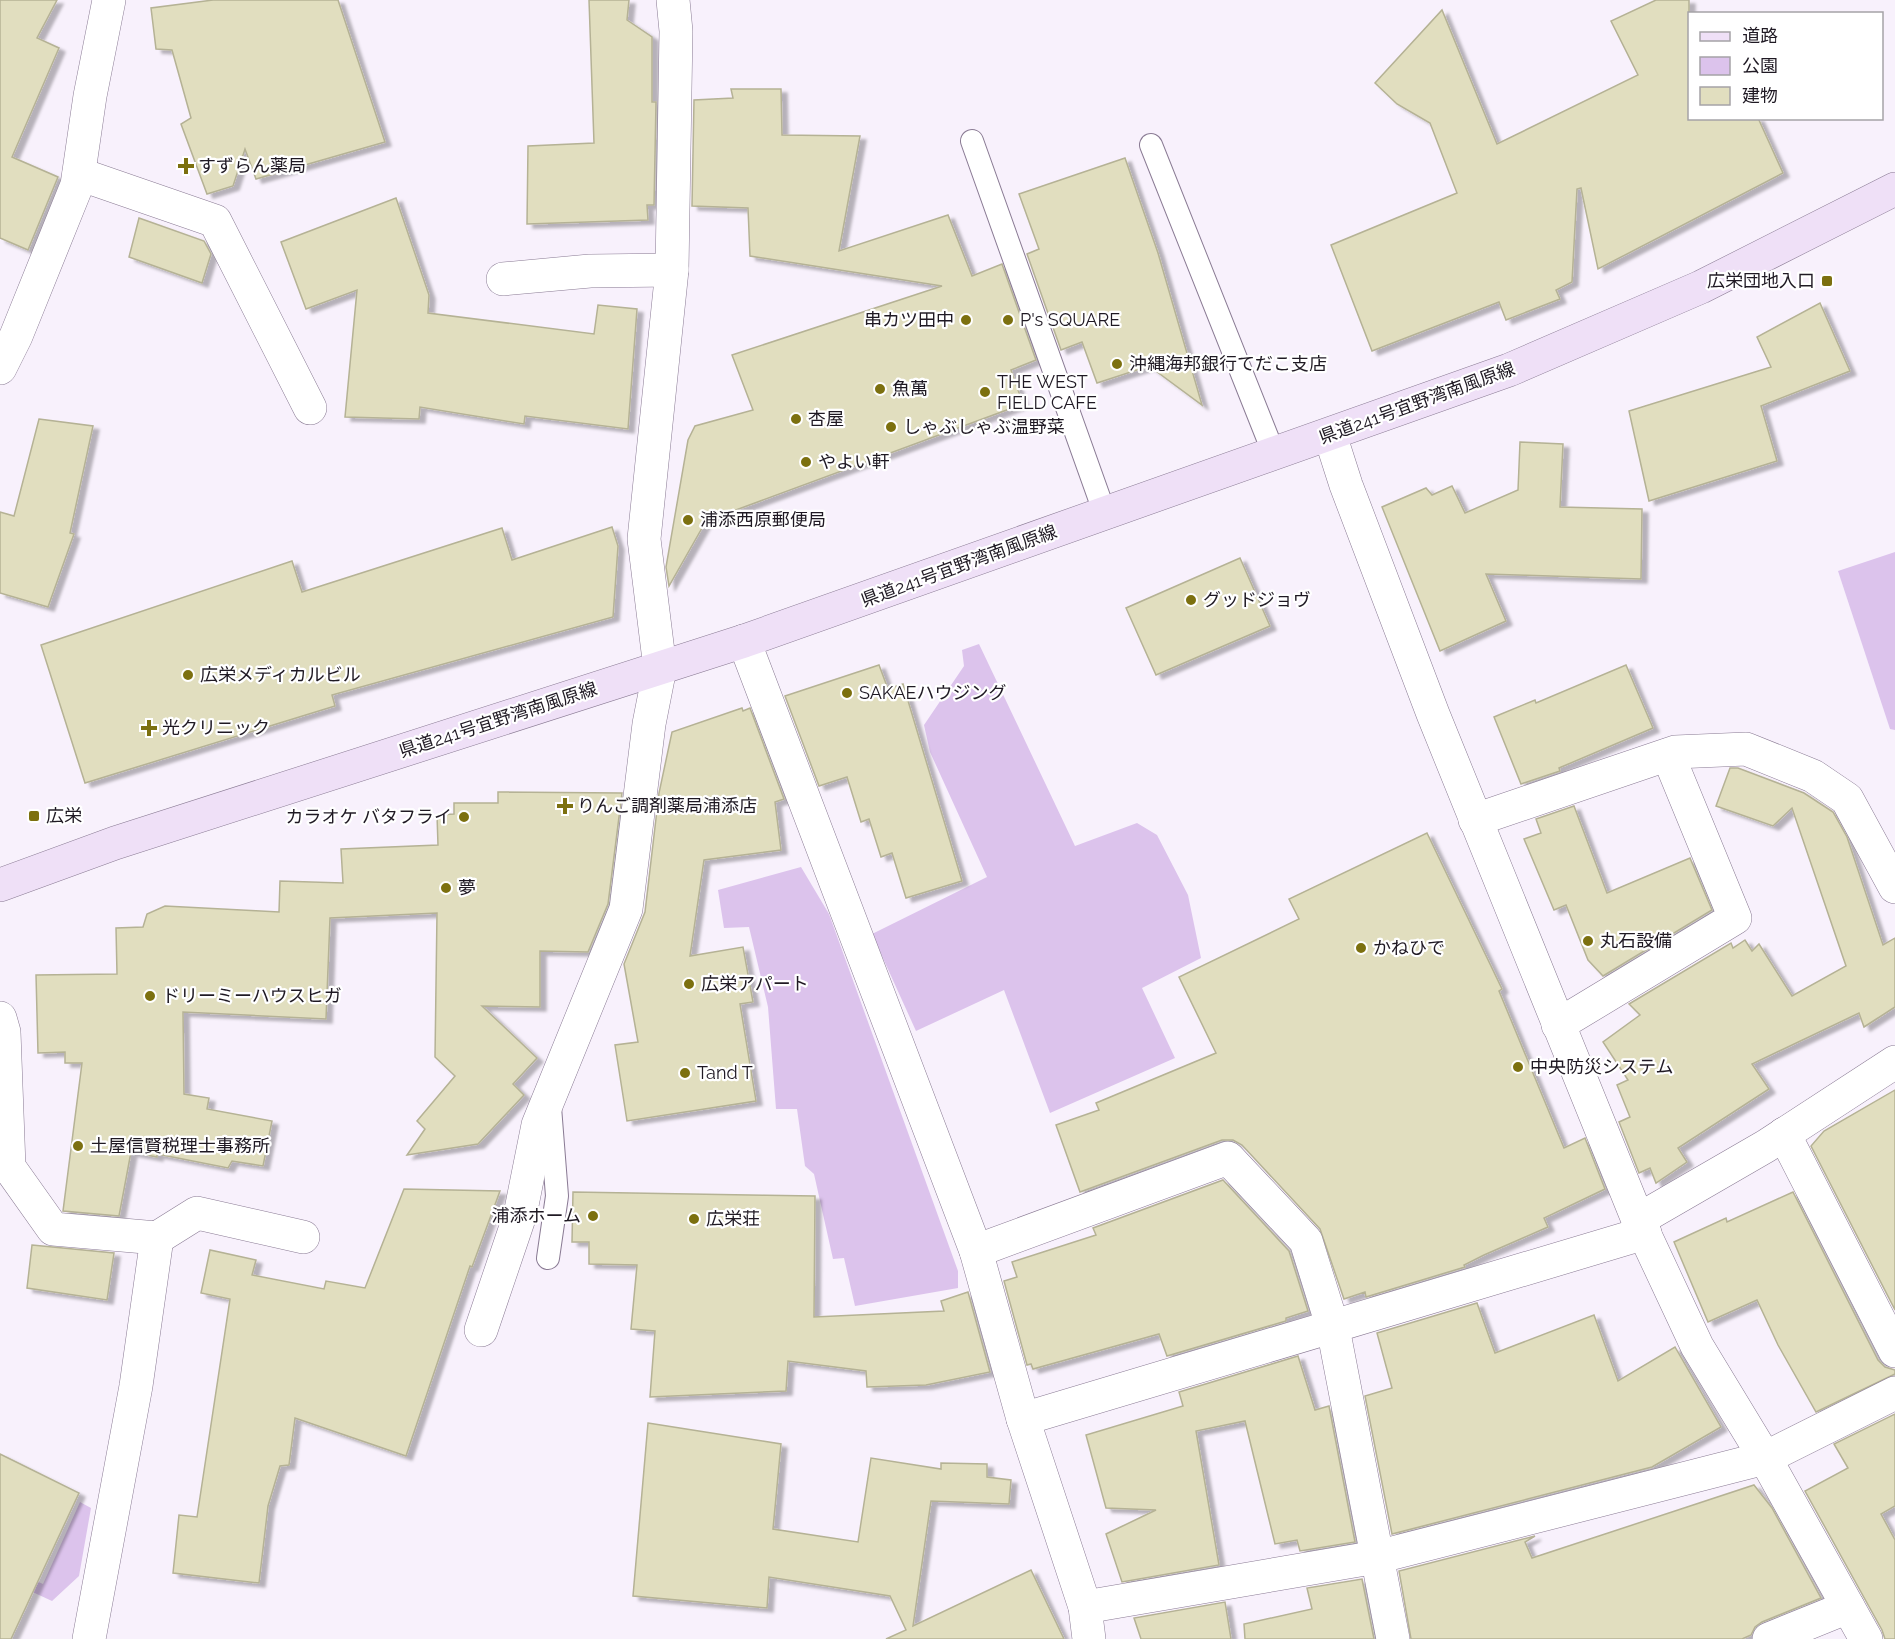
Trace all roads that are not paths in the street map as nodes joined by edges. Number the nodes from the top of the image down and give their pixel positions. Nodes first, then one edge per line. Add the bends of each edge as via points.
1 (109, 0) edge
2 (673, 0) edge
3 (972, 141) dead end
4 (1151, 146) dead end
5 (79, 174) junction
6 (1895, 189) edge
7 (672, 270) junction
8 (503, 279) dead end
9 (0, 368) edge
10 (310, 408) dead end
11 (1330, 435) junction
12 (1274, 453) junction
13 (1105, 514) junction
14 (744, 641) junction
15 (660, 668) junction
16 (1668, 754) junction
17 (1475, 820) junction
18 (0, 885) edge
19 (1895, 887) edge
20 (0, 1018) edge
21 (1558, 1024) junction
22 (1895, 1062) edge
23 (549, 1097) junction
24 (1784, 1134) junction
25 (1641, 1227) junction
26 (303, 1237) dead end
27 (157, 1238) junction
28 (976, 1251) junction
29 (548, 1258) dead end
30 (1333, 1328) junction
31 (481, 1330) dead end
32 (1895, 1351) edge
33 (1895, 1393) edge
34 (1023, 1419) junction
35 (1765, 1458) junction
36 (1377, 1557) junction
37 (1085, 1607) junction
38 (1848, 1607) junction
39 (89, 1639) edge
40 (1089, 1639) edge
41 (1393, 1639) edge
42 (1769, 1639) edge
43 (1866, 1639) edge

1 - 5 street
2 - 7 street via 676,31
3 - 13 lane
4 - 12 lane
5 - 9 street via 50,254
5 - 10 street via 214,221
6 - 11 main road, 県道241号宜野湾南風原線 via 1701,287 1509,370
7 - 8 street via 590,271
7 - 15 street via 644,538
11 - 12 main road, 県道241号宜野湾南風原線
11 - 17 street
12 - 13 main road, 県道241号宜野湾南風原線
13 - 14 main road, 県道241号宜野湾南風原線
14 - 15 main road, 県道241号宜野湾南風原線
14 - 28 street
15 - 18 main road, 県道241号宜野湾南風原線 via 115,843
15 - 23 street via 626,909
16 - 17 street
16 - 19 street via 1746,749 1813,776 1847,799
16 - 21 street via 1735,918
17 - 21 street
20 - 27 street via 4,1032 9,1167 53,1229
21 - 25 street
22 - 24 street
23 - 29 lane via 556,1196
23 - 31 street via 538,1125 520,1215
24 - 25 street
24 - 32 street
25 - 30 street
25 - 35 street via 1697,1346
26 - 27 street via 197,1213
27 - 39 street via 136,1386
28 - 30 street via 1228,1158 1306,1242
28 - 34 street
30 - 34 street
30 - 36 street
33 - 35 street
34 - 37 street
35 - 36 street
35 - 38 street
36 - 37 street
36 - 41 street
37 - 40 street
38 - 42 street
38 - 43 street

